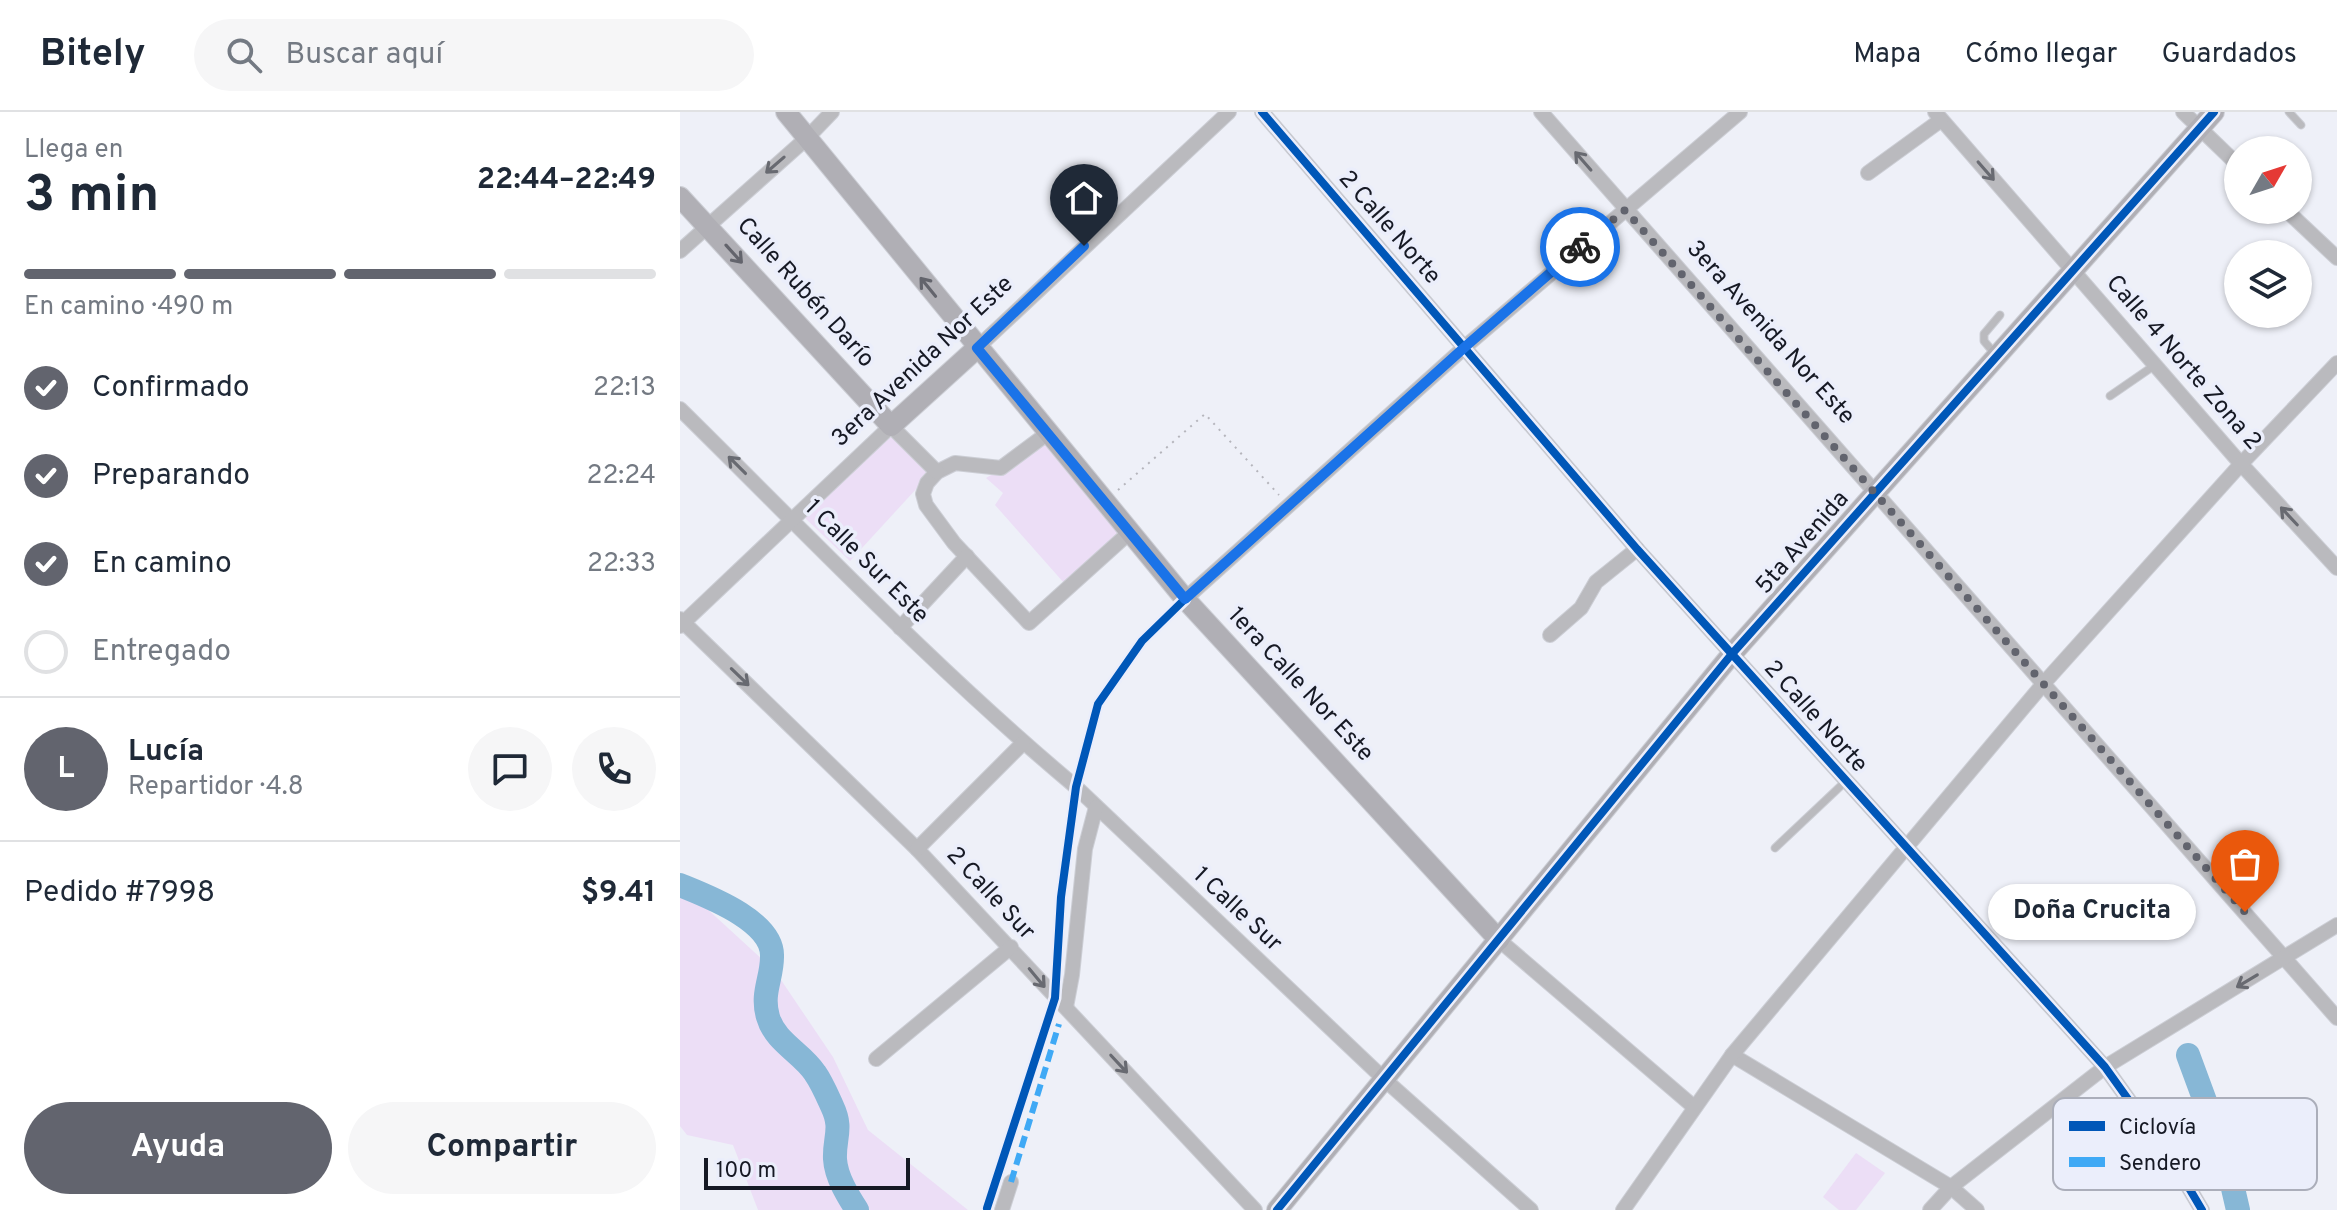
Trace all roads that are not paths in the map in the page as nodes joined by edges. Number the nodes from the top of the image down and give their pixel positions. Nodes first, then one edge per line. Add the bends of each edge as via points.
1 (786, 112) edge
2 (832, 112) edge
3 (1229, 112) edge
4 (1262, 112) edge
5 (1541, 112) edge
6 (1740, 112) edge
7 (2183, 112) edge
8 (2214, 112) edge
9 (2289, 112) edge
10 (1938, 116) edge
11 (2301, 125) dead end
12 (2199, 128) junction
13 (808, 137) junction
14 (2224, 152) edge
15 (1868, 173) dead end
16 (680, 197) edge
17 (1625, 210) junction
18 (2301, 224) edge
19 (708, 226) junction
20 (680, 251) edge
21 (2337, 258) edge
22 (2073, 270) junction
23 (2000, 315) dead end
24 (1466, 346) junction
25 (977, 348) junction
26 (1997, 356) junction
27 (2337, 363) edge
28 (2155, 365) junction
29 (2110, 396) dead end
30 (680, 409) edge
31 (891, 426) junction
32 (1048, 433) junction
33 (2241, 464) junction
34 (937, 472) junction
35 (1875, 491) junction
36 (792, 520) junction
37 (1130, 532) junction
38 (1637, 549) junction
39 (967, 556) junction
40 (2337, 568) edge
41 (1185, 599) junction
42 (681, 622) edge
43 (900, 628) junction
44 (1550, 635) dead end
45 (1731, 655) junction
46 (2044, 683) junction
47 (1023, 743) junction
48 (1846, 781) junction
49 (1096, 807) junction
50 (1906, 847) junction
51 (1775, 848) dead end
52 (917, 849) junction
53 (2337, 925) edge
54 (1499, 940) junction
55 (1011, 947) junction
56 (2285, 958) junction
57 (1066, 1007) junction
58 (2337, 1018) edge
59 (1732, 1055) junction
60 (876, 1059) dead end
61 (2105, 1067) junction
62 (1384, 1079) junction
63 (2065, 1098) edge
64 (2127, 1098) edge
65 (1694, 1107) junction
66 (2053, 1108) edge
67 (1011, 1182) dead end
68 (1951, 1187) junction
69 (2190, 1190) edge
70 (1002, 1210) edge
71 (1255, 1210) edge
72 (1277, 1210) edge
73 (1531, 1210) edge
74 (1623, 1210) edge
75 (1930, 1210) edge
76 (1977, 1210) edge
77 (2202, 1210) edge

1 - 13 street, 1era Calle Nor Este
2 - 13 street
3 - 25 street, 3era Avenida Nor Este
4 - 24 street, 2 Calle Norte
17 -> 5 street, 3era Avenida Nor Este
6 - 17 street
7 - 12 street
8 - 12 street, 5ta Avenida
9 - 11 lane
10 - 15 street
10 -> 22 street, Calle 4 Norte Zona 2
12 - 14 street
12 - 22 street, 5ta Avenida
13 -> 19 street
25 -> 13 street, 1era Calle Nor Este
16 - 19 street, Calle Rubén Darío
17 - 24 street
17 - 35 street, 3era Avenida Nor Este
18 - 21 street
19 - 20 street
19 -> 31 street, Calle Rubén Darío
22 - 26 street, 5ta Avenida
22 - 28 street, Calle 4 Norte Zona 2
23 - 26 lane via 1984,334
24 - 38 street, 2 Calle Norte
24 - 41 street
25 - 31 street, 3era Avenida Nor Este
25 - 32 street, 1era Calle Nor Este
26 - 35 street, 5ta Avenida
27 - 33 street
28 - 29 lane
28 - 33 street, Calle 4 Norte Zona 2
36 -> 30 street, 1 Calle Sur Este
31 - 34 street
31 - 36 street, 3era Avenida Nor Este
32 - 34 street via 1001,468 955,463
32 - 37 street, 1era Calle Nor Este
40 -> 33 street, Calle 4 Norte Zona 2
33 - 46 street
34 - 39 street via 923,494 926,505
35 - 45 street, 5ta Avenida
35 - 46 street, 3era Avenida Nor Este
36 - 42 street, 3era Avenida Nor Este
36 - 43 street, 1 Calle Sur Este
37 - 39 street via 1029,623
37 - 41 street, 1era Calle Nor Este
38 - 44 street via 1596,582 1581,608
38 - 45 street, 2 Calle Norte
39 - 43 street
41 - 54 street, 1era Calle Nor Este
42 -> 52 street, 2 Calle Sur
43 - 47 street, 1 Calle Sur Este
45 - 48 street, 2 Calle Norte
45 - 54 street, 5ta Avenida
46 - 50 street
46 - 56 street, 3era Avenida Nor Este
47 - 49 street, 1 Calle Sur
47 - 52 street
48 - 50 street, 2 Calle Norte
48 - 51 lane
49 - 57 street via 1085,849
49 - 62 street, 1 Calle Sur
50 - 59 street
50 - 61 street, 2 Calle Norte
52 - 55 street, 2 Calle Sur
53 - 56 street
54 - 62 street, 5ta Avenida
54 - 65 street, 1era Calle Nor Este
55 -> 57 street, 2 Calle Sur
55 - 60 street
56 - 58 street, 3era Avenida Nor Este
56 -> 61 street
57 -> 71 street, 2 Calle Sur
59 - 65 street
59 - 68 street
61 - 63 street
61 - 64 street, 2 Calle Norte
62 - 72 street, 5ta Avenida
62 - 73 street, 1 Calle Sur
65 - 74 street
66 - 68 street
67 - 70 street
68 - 75 street
68 - 76 street
69 - 77 street, 2 Calle Norte

